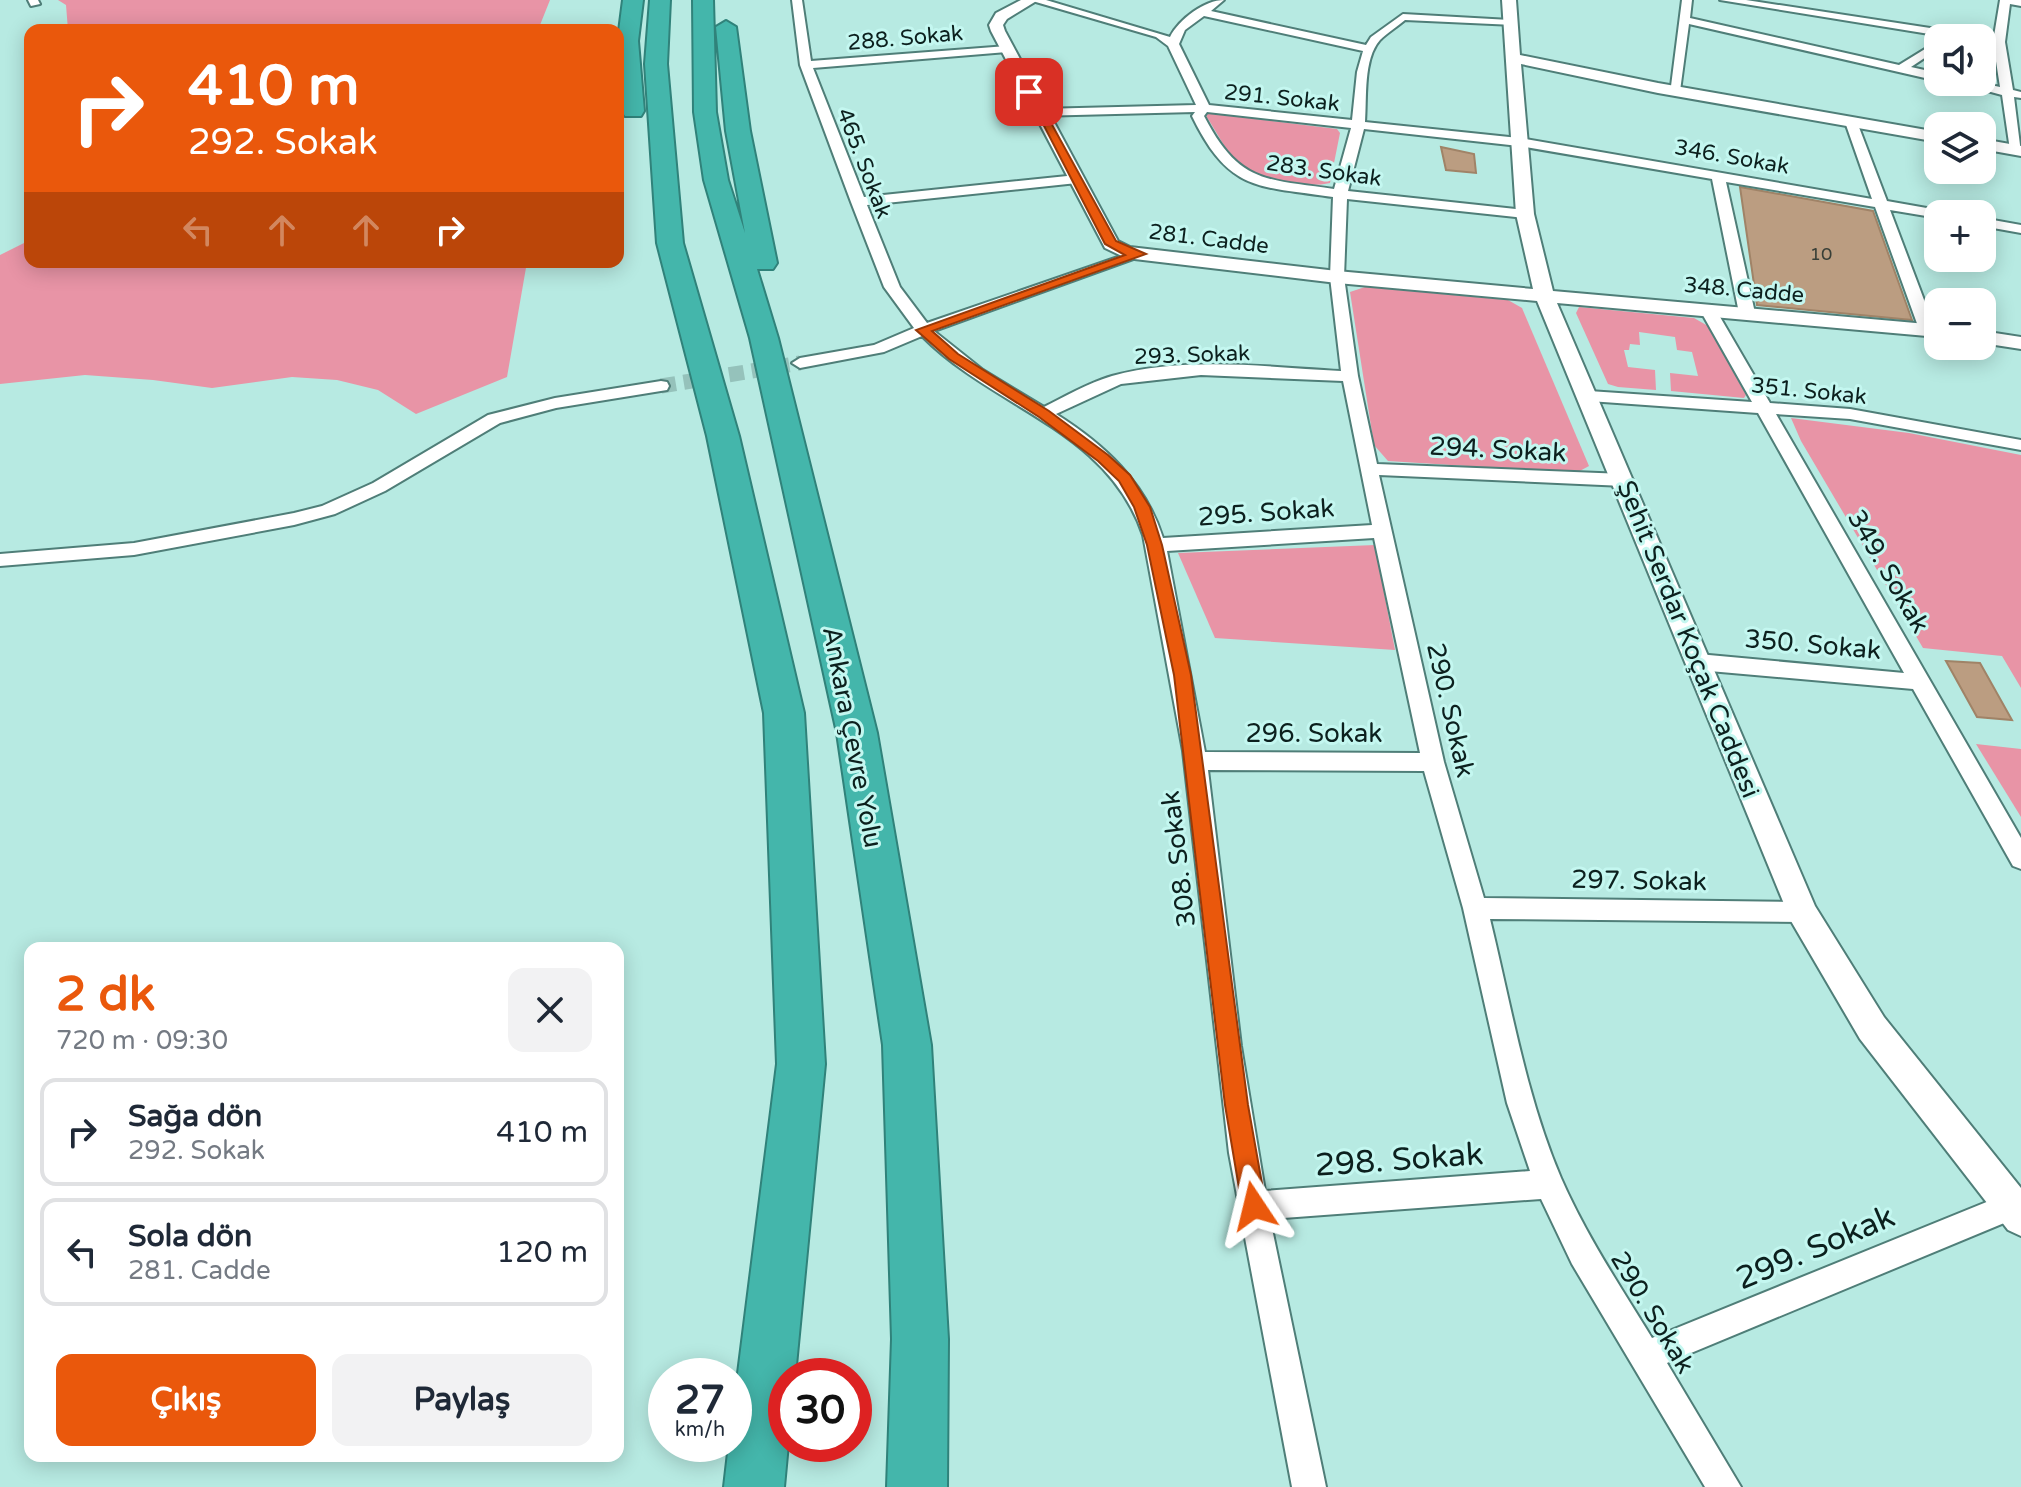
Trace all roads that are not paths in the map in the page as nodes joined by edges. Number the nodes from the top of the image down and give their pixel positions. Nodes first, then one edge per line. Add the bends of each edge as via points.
1 (633, 0) edge
2 (660, 0) edge
3 (703, 0) edge
4 (725, 0) edge
5 (797, 0) edge
6 (1032, 0) edge
7 (1219, 0) edge
8 (1687, 0) edge
9 (1725, 0) edge
10 (2005, 0) edge
11 (2021, 3) edge
12 (1201, 12) junction
13 (1510, 12) edge
14 (1685, 20) junction
15 (1782, 25) junction
16 (1180, 28) junction
17 (1157, 34) junction
18 (1924, 34) edge
19 (1996, 42) edge
20 (2004, 43) junction
21 (1173, 44) junction
22 (1007, 49) junction
23 (1369, 49) junction
24 (1924, 53) edge
25 (1515, 58) junction
26 (806, 65) junction
27 (1902, 68) junction
28 (1924, 74) edge
29 (1996, 90) edge
30 (1674, 91) junction
31 (2007, 93) junction
32 (2021, 96) edge
33 (1204, 108) junction
34 (1040, 113) junction
35 (1851, 122) junction
36 (1358, 126) junction
37 (635, 129) dead end
38 (1924, 135) edge
39 (1519, 142) junction
40 (1996, 146) edge
41 (2019, 150) edge
42 (641, 168) dead end
43 (1718, 176) junction
44 (1077, 179) junction
45 (1340, 194) junction
46 (858, 202) junction
47 (1879, 204) junction
48 (1924, 212) edge
49 (1525, 214) junction
50 (1996, 225) edge
51 (2021, 229) edge
52 (670, 243) junction
53 (1140, 254) junction
54 (1337, 277) junction
55 (1545, 297) junction
56 (1924, 309) edge
57 (1708, 310) junction
58 (1747, 313) junction
59 (1924, 329) edge
60 (923, 330) junction
61 (764, 338) junction
62 (1996, 339) edge
63 (2021, 343) edge
64 (800, 363) tunnel mouth
65 (1350, 376) junction
66 (661, 386) tunnel mouth
67 (1589, 396) junction
68 (1764, 406) junction
69 (1044, 414) junction
70 (2021, 445) edge
71 (1371, 469) junction
72 (1624, 480) junction
73 (1382, 531) junction
74 (1155, 545) junction
75 (0, 560) edge
76 (1698, 662) junction
77 (1922, 682) junction
78 (1195, 761) junction
79 (1433, 762) junction
80 (2021, 859) edge
81 (1475, 908) junction
82 (1802, 912) junction
83 (1549, 1184) junction
84 (1254, 1206) junction
85 (2017, 1208) edge
86 (1647, 1356) junction
87 (754, 1487) edge
88 (917, 1487) edge
89 (1309, 1487) edge
90 (1724, 1487) edge

1 - 37 highway via 628,41
2 - 52 highway via 656,64
3 - 61 highway, Ankara Çevre Yolu via 705,112 716,180
4 - 61 highway via 738,131 771,300
5 - 26 street, 465. Sokak
6 - 17 street
6 - 22 street, 281. Cadde via 998,21
7 - 12 street
8 - 14 street
9 - 15 street
10 - 11 street
10 - 20 street
12 - 16 street
12 - 23 street
13 - 23 street via 1403,17
13 - 25 street, Şehit Serdar Koçak Caddesi
14 - 15 street
14 - 30 street
15 - 18 street
15 - 27 street
16 - 17 street
16 - 21 street
17 - 21 street
19 - 20 street
20 - 31 street
21 - 33 street, 283. Sokak
22 - 26 street, 288. Sokak
22 - 34 street, 281. Cadde
23 - 36 street, 290. Sokak
24 - 27 street
25 - 30 street
25 - 39 street, Şehit Serdar Koçak Caddesi
26 - 46 street, 465. Sokak
27 - 28 street
29 - 31 street
30 - 35 street
31 - 32 street
31 - 41 street
33 - 34 street, 291. Sokak
33 - 36 street, 291. Sokak
33 - 45 street, 283. Sokak via 1198,116 1211,142 1244,176
34 - 44 street, 281. Cadde
35 - 38 street
35 - 47 street
36 - 39 street, 291. Sokak
36 - 45 street, 290. Sokak
39 - 43 street, 346. Sokak
39 - 49 street, Şehit Serdar Koçak Caddesi
40 - 41 street
42 - 52 highway via 645,192
43 - 47 street, 346. Sokak
43 - 58 street
44 - 46 street
44 - 53 street, 281. Cadde via 1111,244
45 - 49 street, 283. Sokak
45 - 54 street, 290. Sokak
46 - 60 street, 465. Sokak via 892,287
47 - 48 street, 346. Sokak
47 - 56 street
49 - 55 street, Şehit Serdar Koçak Caddesi
50 - 51 street
52 - 87 highway via 723,436 784,713 801,1064
53 - 54 street, 281. Cadde
53 - 60 street
54 - 55 street, 281. Cadde
54 - 65 street, 290. Sokak
55 - 57 street, 348. Cadde
55 - 67 street, Şehit Serdar Koçak Caddesi
57 - 58 street, 348. Cadde
57 - 68 street, 349. Sokak
58 - 59 street, 348. Cadde
60 - 64 street via 878,349
60 - 69 street, 308. Sokak via 954,357
61 - 88 highway, Ankara Çevre Yolu via 857,733 907,1045 920,1339
62 - 63 street
65 - 69 street, 293. Sokak via 1206,371 1141,375 1097,387
65 - 71 street, 290. Sokak
66 - 75 street via 494,419 369,491 294,519 134,549
67 - 68 street, 351. Sokak
67 - 72 street, Şehit Serdar Koçak Caddesi
68 - 70 street, 351. Sokak via 1850,414
68 - 77 street, 349. Sokak
69 - 74 street, 308. Sokak via 1125,478
71 - 72 street, 294. Sokak
71 - 73 street, 290. Sokak
72 - 76 street, Şehit Serdar Koçak Caddesi
73 - 74 street, 295. Sokak
73 - 79 street, 290. Sokak
74 - 78 street, 308. Sokak
76 - 77 street, 350. Sokak
76 - 82 street, Şehit Serdar Koçak Caddesi
77 - 80 street, 349. Sokak
78 - 79 street, 296. Sokak
78 - 84 street, 308. Sokak via 1236,1105
79 - 81 street, 290. Sokak
81 - 82 street, 297. Sokak
81 - 83 street, 290. Sokak via 1521,1103
82 - 85 street, Şehit Serdar Koçak Caddesi via 1872,1028
83 - 84 street, 298. Sokak
83 - 86 street, 290. Sokak via 1583,1253
84 - 89 street, 308. Sokak
85 - 86 street, 299. Sokak
86 - 90 street, 290. Sokak

